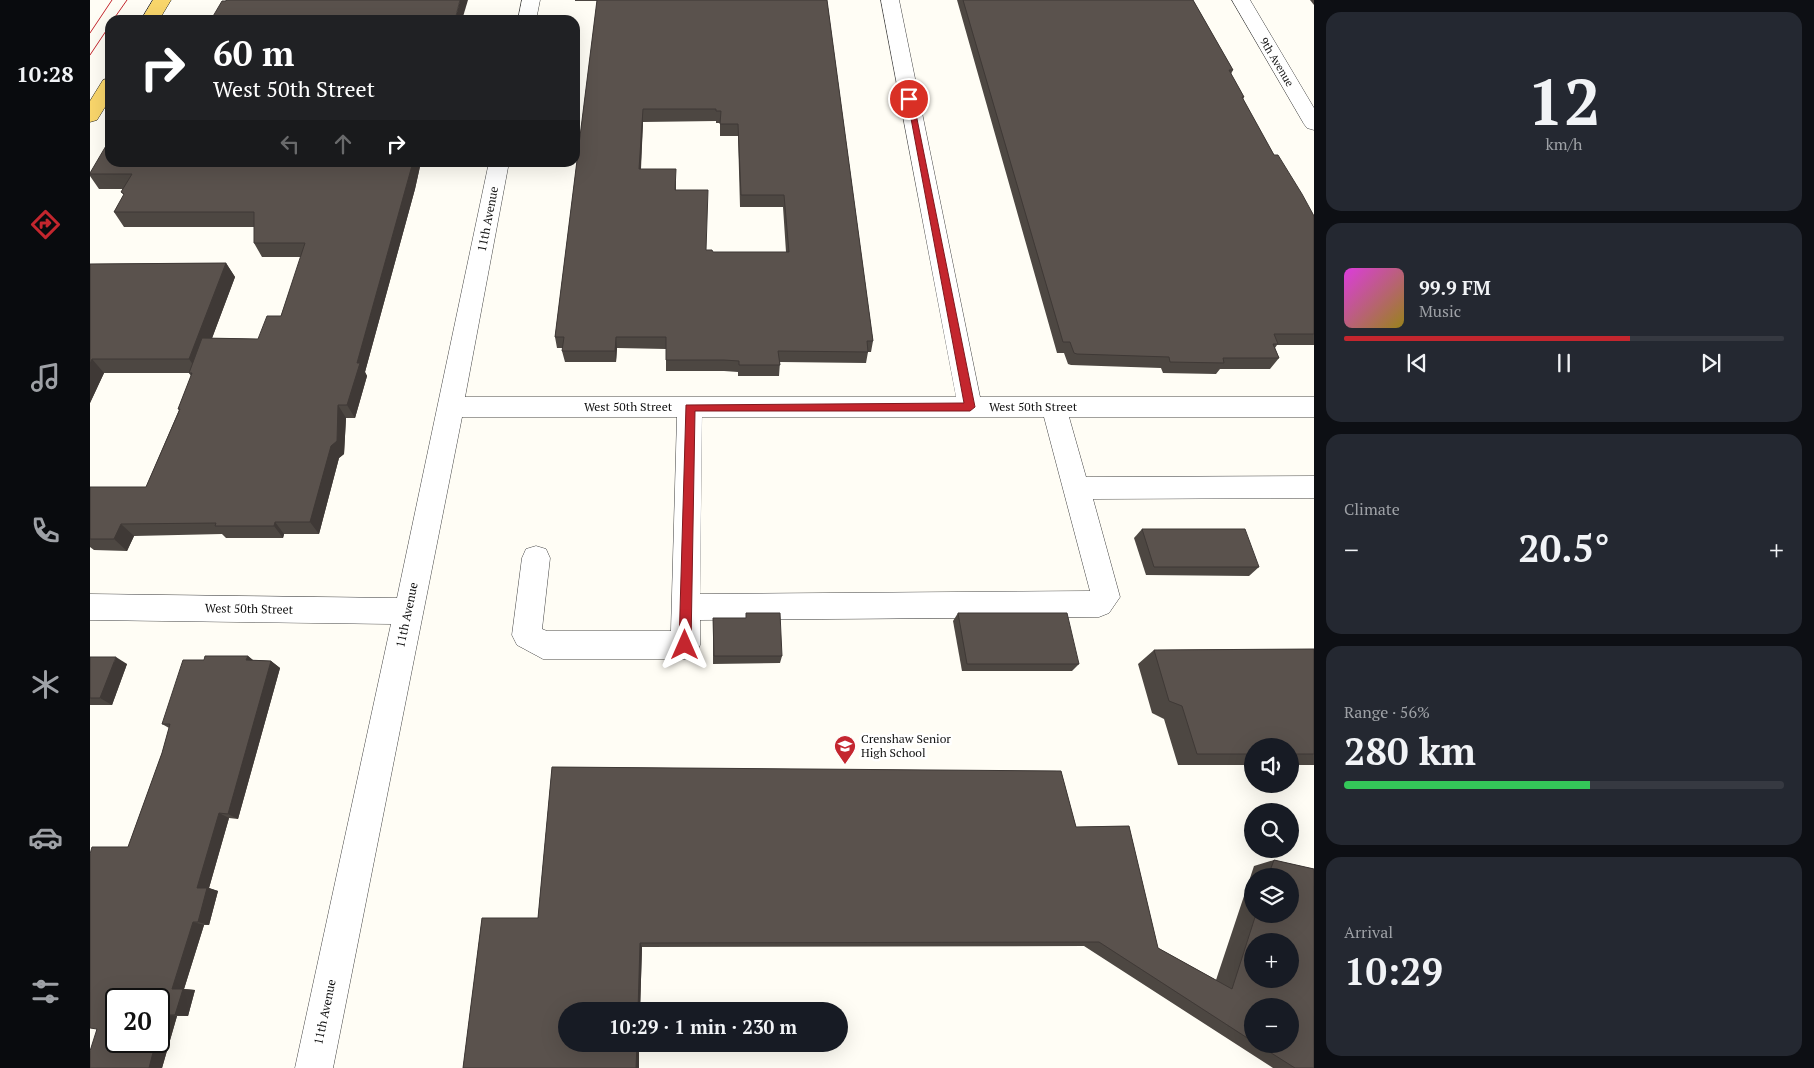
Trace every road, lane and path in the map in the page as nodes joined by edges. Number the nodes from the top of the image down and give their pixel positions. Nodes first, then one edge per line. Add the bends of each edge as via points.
1 (162, 0) edge
2 (531, 0) edge
3 (890, 0) edge
4 (1241, 0) edge
5 (153, 15) edge
6 (528, 15) edge
7 (105, 92) edge
8 (90, 116) edge
9 (1314, 124) edge
10 (498, 167) edge
11 (451, 407) junction
12 (690, 407) junction
13 (970, 407) junction
14 (1054, 407) junction
15 (1314, 407) edge
16 (1314, 487) edge
17 (1076, 488) junction
18 (536, 558) dead end
19 (685, 607) junction
20 (90, 608) edge
21 (408, 611) junction
22 (314, 1068) edge

1 - 5 main road
2 - 6 street
3 - 13 street
4 - 9 street, 9th Avenue
7 - 8 main road
10 - 11 street, 11th Avenue
11 - 12 street, West 50th Street
11 - 21 street, 11th Avenue
12 - 13 street, West 50th Street
12 - 19 street
13 - 14 street, West 50th Street
14 - 15 street, West 50th Street
14 - 17 street
16 - 17 street
17 - 19 street via 1106,597 1099,604
18 - 19 street via 526,635 543,645 685,645
20 - 21 street, West 50th Street
21 - 22 street, 11th Avenue

